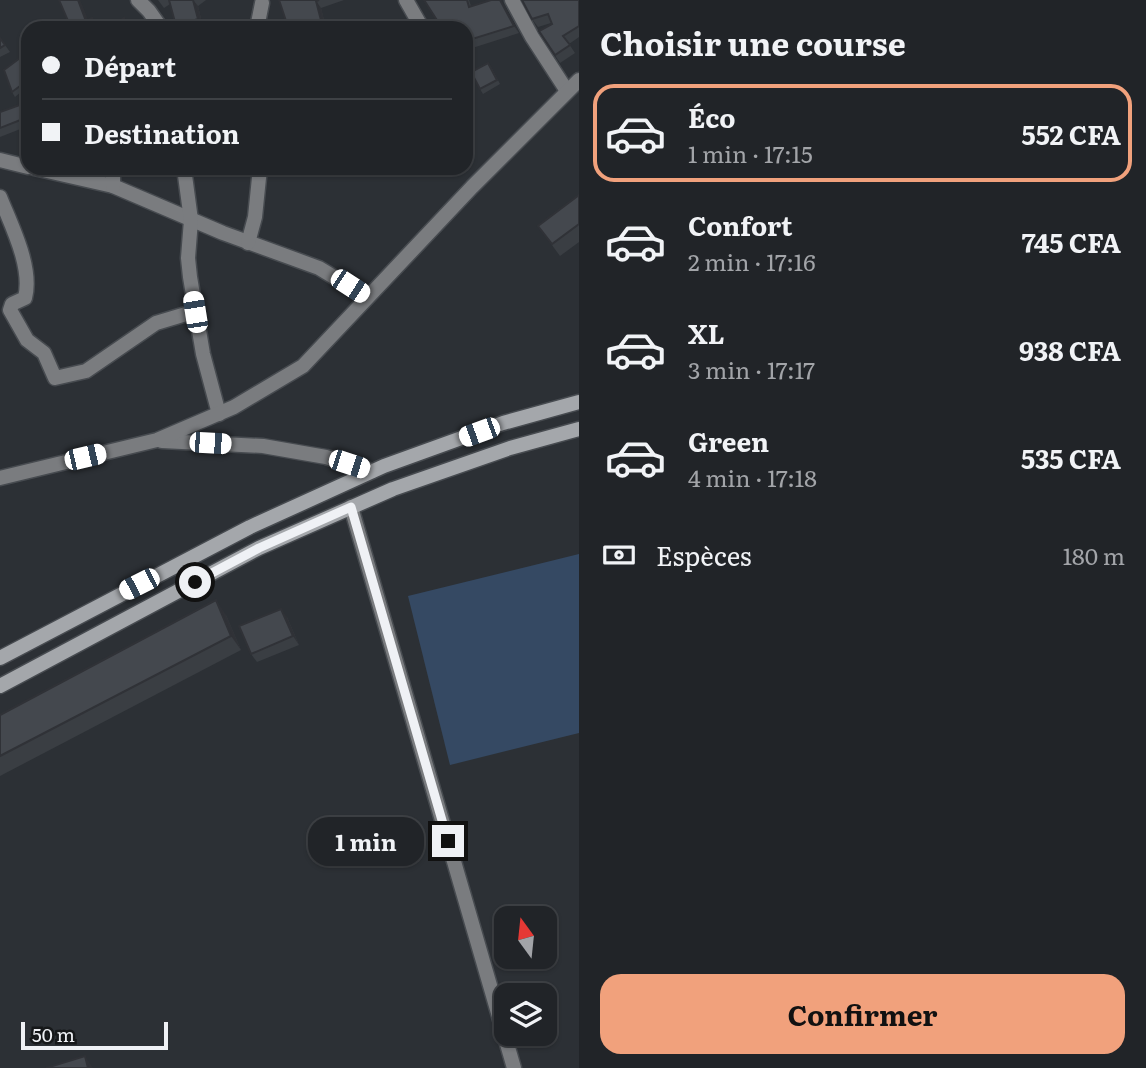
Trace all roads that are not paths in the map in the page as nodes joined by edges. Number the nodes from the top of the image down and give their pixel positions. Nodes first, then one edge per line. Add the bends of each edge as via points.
1 (138, 0) edge
2 (406, 0) edge
3 (512, 0) edge
4 (262, 3) dead end
5 (155, 21) edge
6 (258, 21) edge
7 (418, 21) edge
8 (579, 80) edge
9 (567, 91) junction
10 (0, 160) edge
11 (21, 165) edge
12 (65, 175) edge
13 (113, 175) edge
14 (185, 175) edge
15 (259, 175) edge
16 (113, 186) junction
17 (0, 197) edge
18 (191, 220) junction
19 (248, 243) junction
20 (367, 297) junction
21 (195, 312) junction
22 (579, 402) edge
23 (219, 414) junction
24 (579, 429) edge
25 (157, 440) junction
26 (372, 471) junction
27 (0, 478) edge
28 (351, 507) junction
29 (96, 607) junction
30 (110, 627) junction
31 (0, 658) edge
32 (0, 686) edge
33 (513, 1068) edge

1 - 5 street
2 - 7 street
3 - 9 street
4 - 6 street
8 - 9 street
9 - 20 street
10 - 11 street
12 - 16 street
13 - 16 street
14 - 18 street
15 - 19 street
16 - 18 street
17 - 21 street via 22,251 27,289 25,298 10,310 27,340 44,354 55,378 86,371 156,323
18 - 19 street
18 - 21 street via 188,258
19 - 20 street via 319,268
20 - 23 street via 303,366
21 - 23 street
22 - 26 street
23 - 25 street
24 - 28 street via 510,448
25 - 26 street via 263,446
25 - 27 street
26 - 29 street via 250,527
28 - 30 street via 259,548
28 - 33 street
29 - 30 street
29 - 31 street
30 - 32 street

